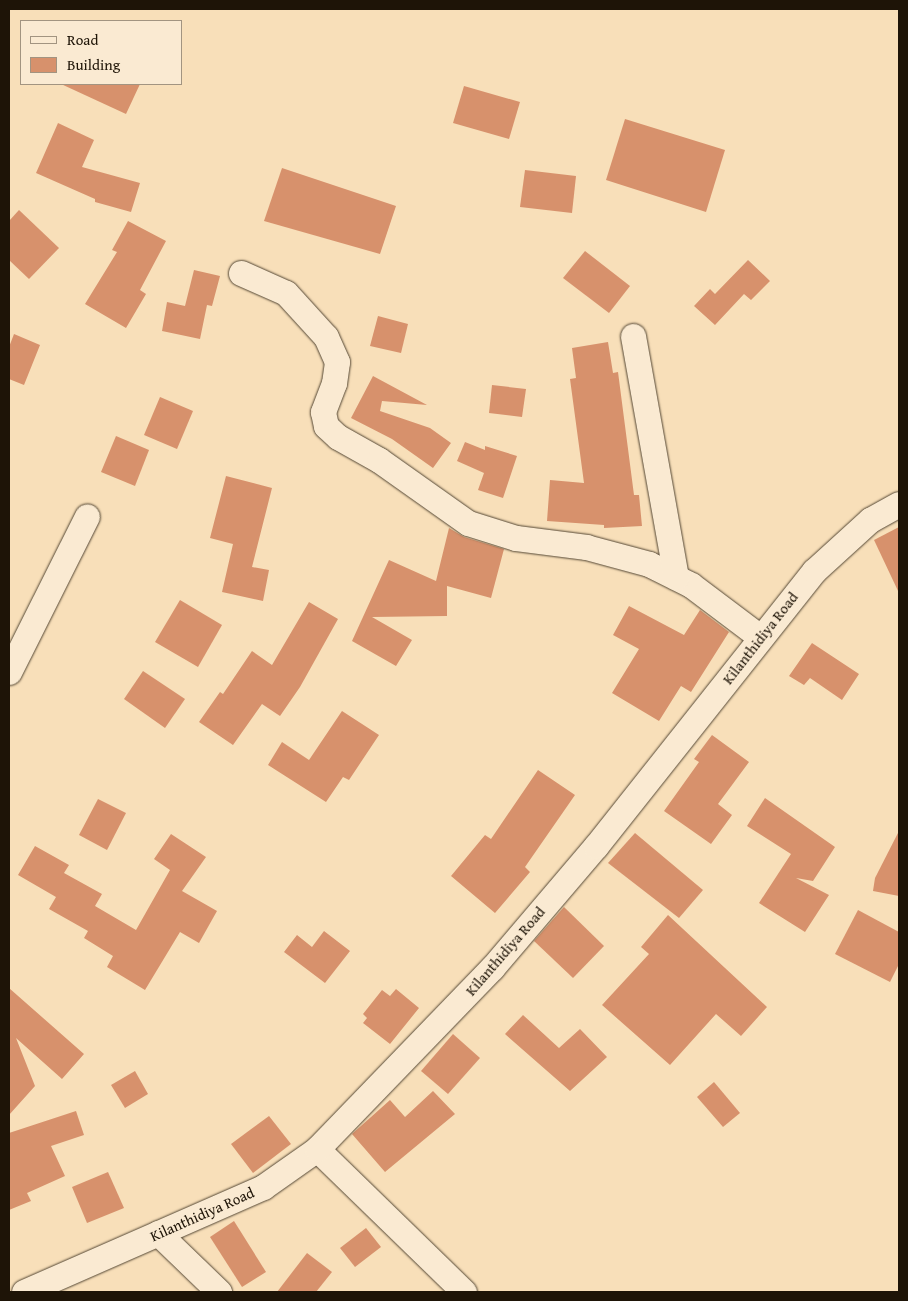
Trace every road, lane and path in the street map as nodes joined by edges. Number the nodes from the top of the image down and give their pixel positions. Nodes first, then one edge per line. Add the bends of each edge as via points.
1 (241, 273) dead end
2 (633, 336) dead end
3 (899, 504) edge
4 (87, 516) dead end
5 (676, 577) junction
6 (760, 637) junction
7 (9, 672) edge
8 (317, 1149) junction
9 (158, 1234) junction
10 (24, 1292) edge
11 (219, 1292) edge
12 (464, 1292) edge

1 - 5 street via 286,293 326,337 337,362 334,383 323,412 326,426 338,437 379,460 468,523 516,538 586,547 649,564
2 - 5 street
3 - 6 street, Kilanthidiya Road via 870,520 814,571
4 - 7 street
5 - 6 street
6 - 8 street, Kilanthidiya Road via 596,846 492,968
8 - 9 street, Kilanthidiya Road via 263,1187
8 - 12 street
9 - 10 street, Kilanthidiya Road
9 - 11 street

